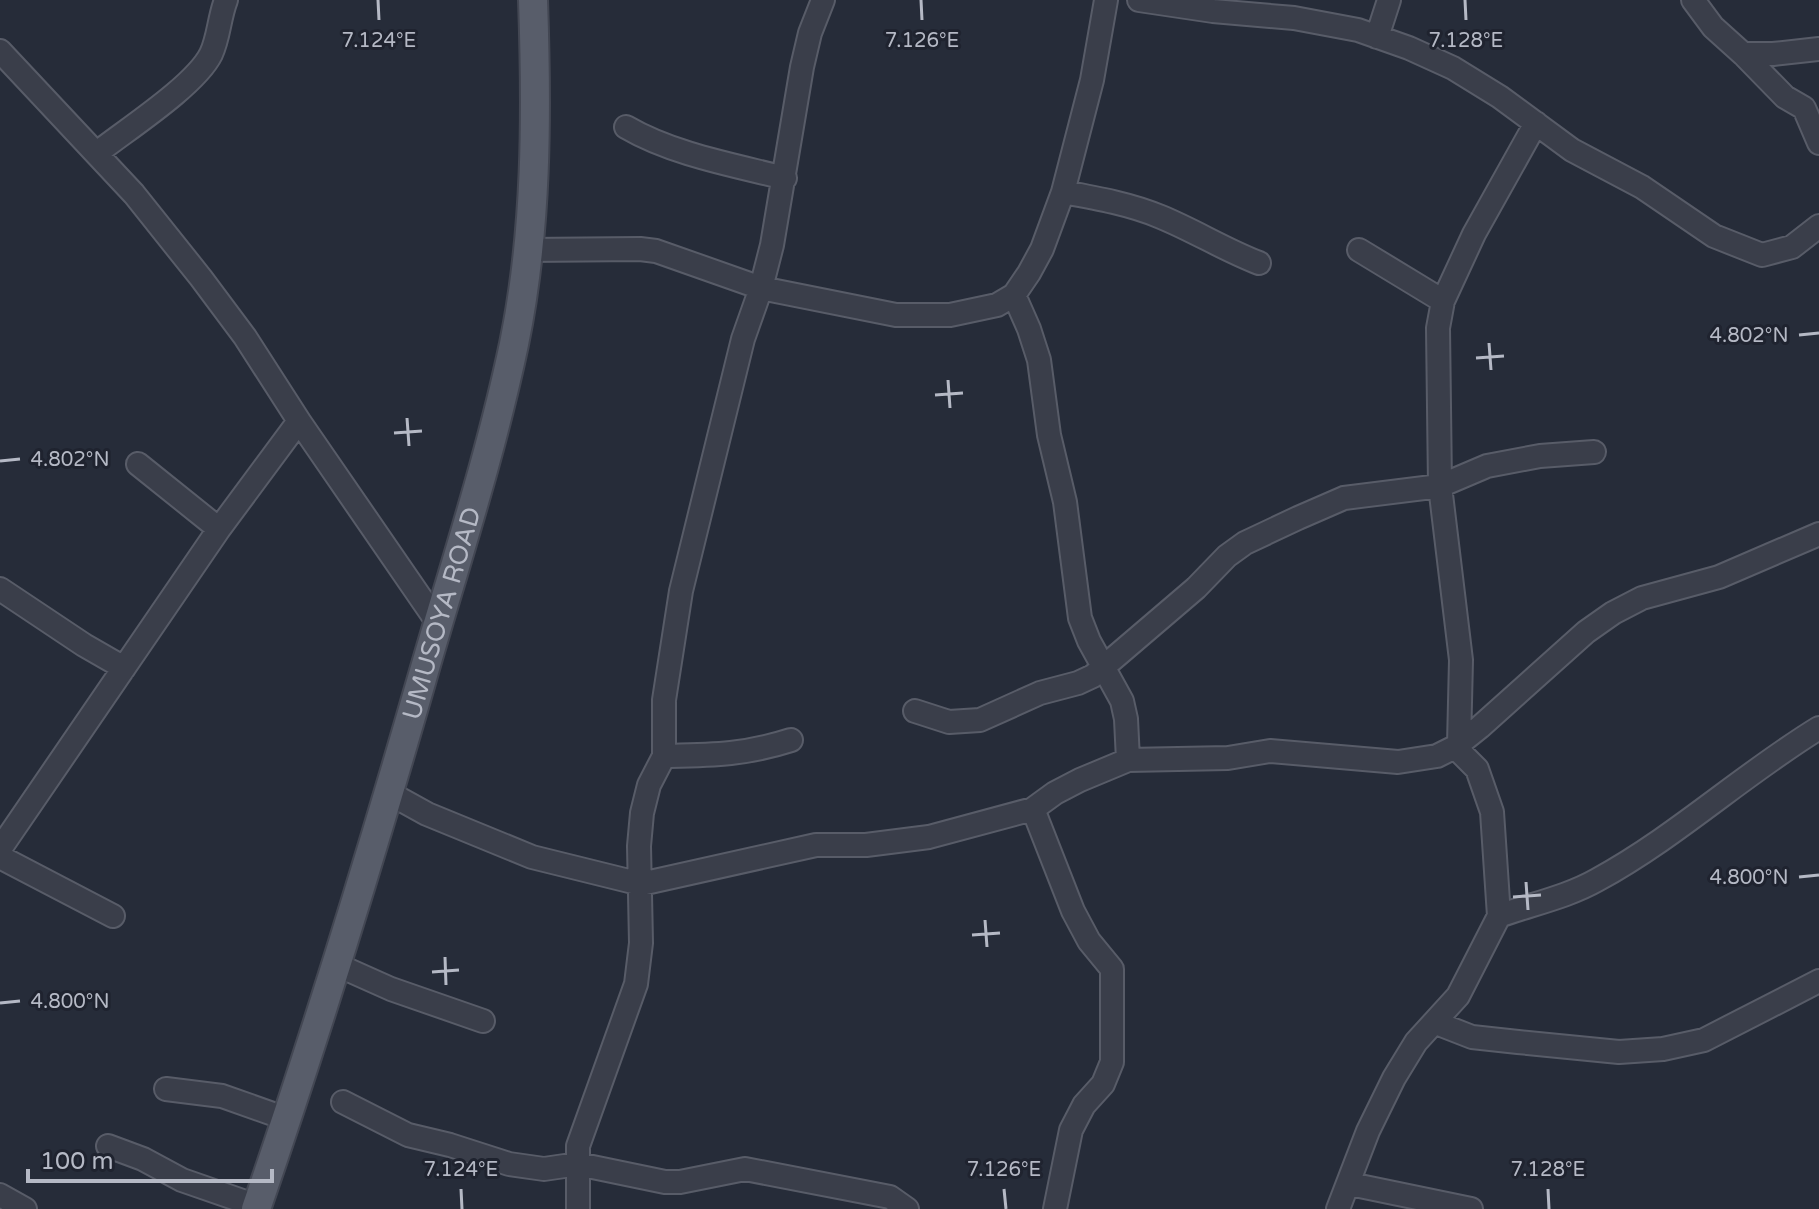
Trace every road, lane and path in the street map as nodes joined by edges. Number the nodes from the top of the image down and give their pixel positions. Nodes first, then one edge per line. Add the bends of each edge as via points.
1 (226, 0) edge
2 (533, 0) edge
3 (823, 0) edge
4 (1106, 0) edge
5 (1139, 0) edge
6 (1389, 0) edge
7 (1693, 0) edge
8 (1296, 9) edge
9 (1377, 37) junction
10 (1819, 49) edge
11 (0, 51) edge
12 (1743, 54) junction
13 (1773, 54) junction
14 (1770, 81) junction
15 (1536, 123) junction
16 (626, 127) dead end
17 (1819, 143) edge
18 (97, 153) junction
19 (785, 178) junction
20 (1063, 192) junction
21 (1819, 226) edge
22 (527, 250) junction
23 (1359, 250) dead end
24 (1259, 263) dead end
25 (761, 288) junction
26 (1014, 295) junction
27 (1443, 301) junction
28 (299, 421) junction
29 (1594, 452) dead end
30 (138, 464) dead end
31 (1440, 486) junction
32 (219, 529) junction
33 (1819, 534) edge
34 (0, 589) edge
35 (438, 623) junction
36 (124, 668) junction
37 (1103, 668) junction
38 (915, 711) dead end
39 (1819, 728) edge
40 (791, 740) dead end
41 (1457, 745) junction
42 (664, 756) junction
43 (1128, 760) junction
44 (389, 793) junction
45 (1033, 809) junction
46 (0, 849) edge
47 (0, 857) edge
48 (641, 884) junction
49 (113, 916) dead end
50 (1499, 916) junction
51 (335, 964) junction
52 (1819, 981) edge
53 (483, 1021) dead end
54 (1436, 1023) junction
55 (166, 1089) dead end
56 (343, 1102) dead end
57 (287, 1119) junction
58 (108, 1146) dead end
59 (578, 1164) junction
60 (1350, 1184) junction
61 (0, 1195) edge
62 (259, 1204) edge
63 (25, 1209) edge
64 (578, 1209) edge
65 (907, 1209) edge
66 (1055, 1209) edge
67 (1338, 1209) edge
68 (1471, 1209) edge

1 - 18 street via 210,57 196,74
2 - 22 main road, UMUSOYA ROAD via 535,142
3 - 19 street via 805,55
4 - 20 street
5 - 8 street via 1213,11
6 - 9 street
7 - 12 street
8 - 9 street
9 - 15 street via 1453,68
10 - 13 street
11 - 18 street
12 - 13 street
12 - 14 street
13 - 14 street
14 - 17 street via 1804,108
15 - 21 street via 1714,236 1762,255 1792,247
15 - 27 street
16 - 19 street via 646,139
18 - 28 street via 201,278
19 - 25 street
20 - 24 street via 1158,215
20 - 26 street via 1042,249
22 - 25 street via 656,251
22 - 35 main road, UMUSOYA ROAD via 498,413
23 - 27 street
25 - 26 street via 896,315 950,315 997,305
25 - 42 street via 739,354 681,591 664,700
26 - 37 street via 1039,360 1080,618
27 - 31 street via 1437,369
28 - 32 street
28 - 35 street
29 - 31 street via 1487,466
30 - 32 street
31 - 37 street via 1344,498 1245,543
31 - 41 street via 1461,660
32 - 36 street
33 - 41 street via 1719,577 1642,598 1613,613
34 - 36 street
35 - 44 main road, UMUSOYA ROAD
36 - 46 street
37 - 38 street via 1078,683 1040,693 980,720 949,722
37 - 43 street via 1122,701
39 - 50 street via 1595,882
40 - 42 street via 740,753
41 - 43 street via 1437,756 1398,762 1270,751 1228,758
41 - 50 street via 1477,769 1492,812
42 - 48 street via 642,813
43 - 45 street via 1080,780
44 - 48 street via 532,857
44 - 51 main road, UMUSOYA ROAD
45 - 48 street via 929,837 816,845
45 - 66 street via 1073,911 1112,969 1112,1062 1071,1130
47 - 49 street
48 - 59 street via 636,984 578,1146
50 - 54 street via 1458,996
51 - 53 street
51 - 57 main road, UMUSOYA ROAD
52 - 54 street via 1704,1040 1663,1049 1619,1052 1472,1037
54 - 60 street via 1416,1042 1394,1078
55 - 57 street via 222,1096
56 - 59 street via 408,1135 509,1164 544,1169
57 - 62 main road, UMUSOYA ROAD
58 - 62 street via 182,1180
59 - 64 street
59 - 65 street via 665,1182 763,1171 890,1197
60 - 67 street
60 - 68 street
61 - 63 street

